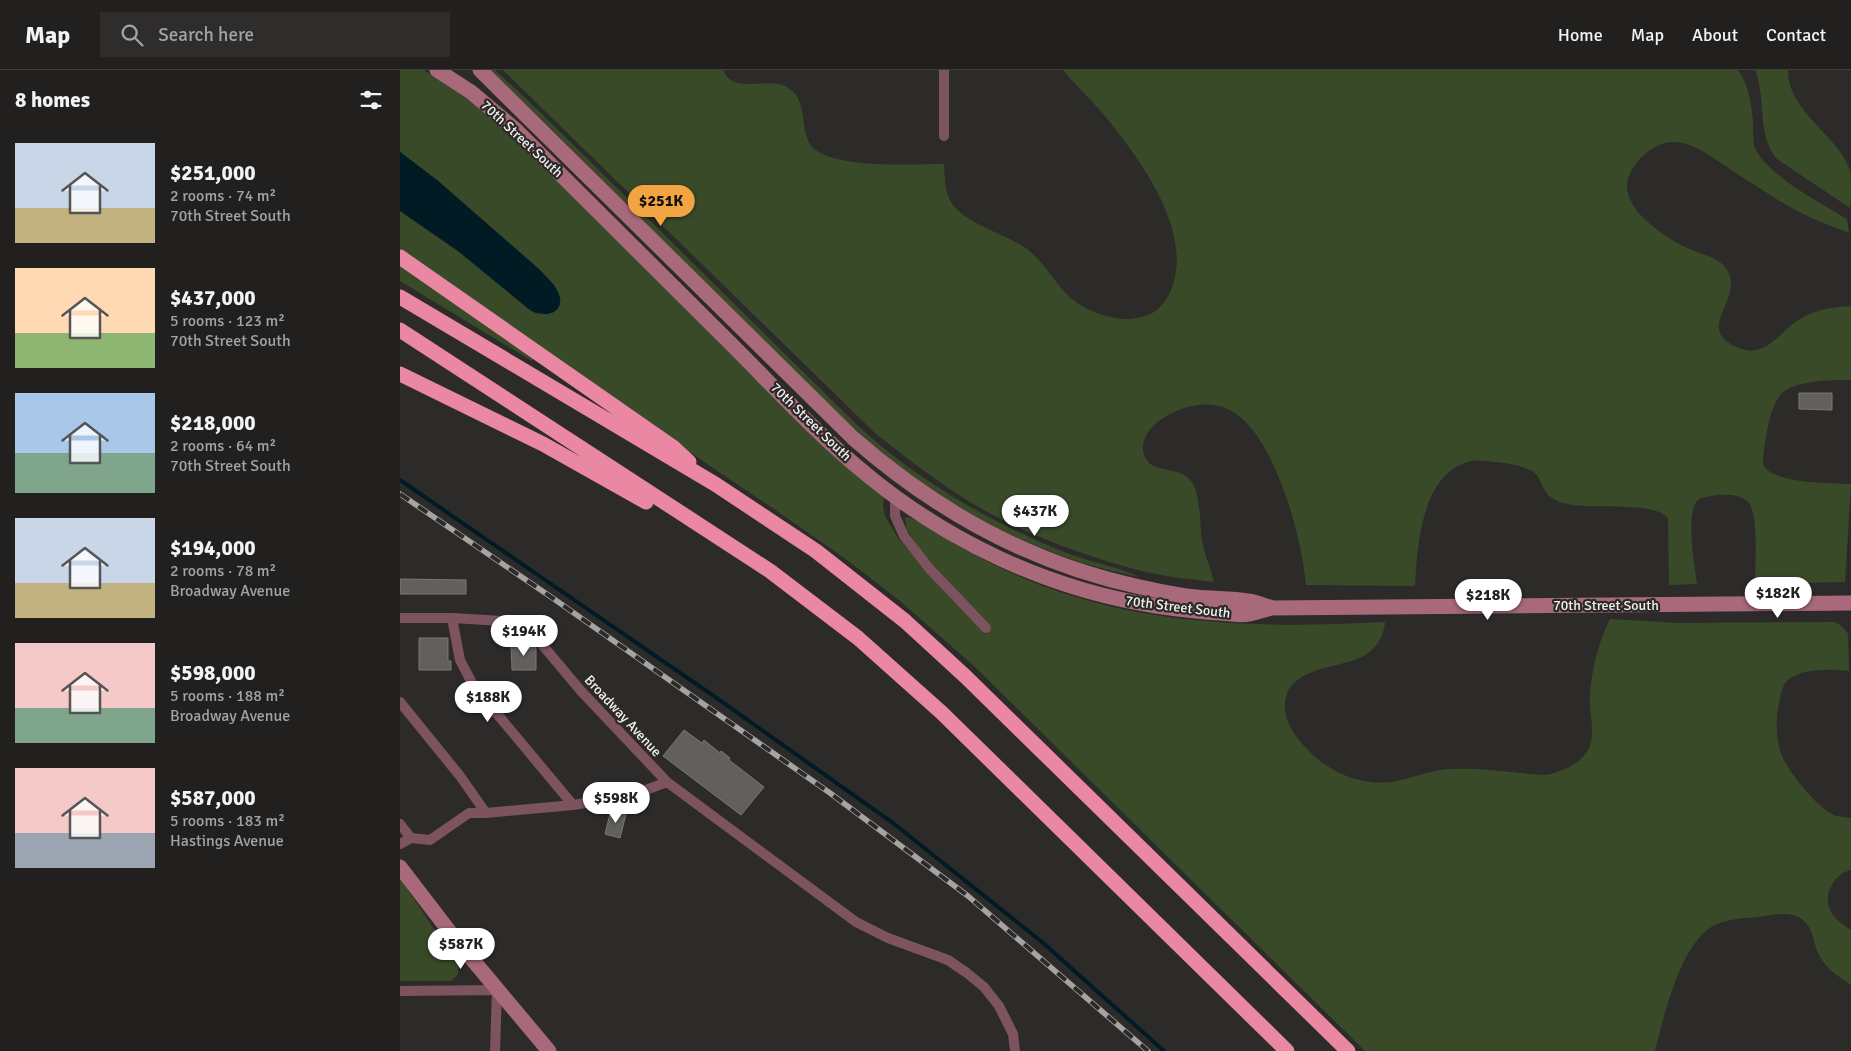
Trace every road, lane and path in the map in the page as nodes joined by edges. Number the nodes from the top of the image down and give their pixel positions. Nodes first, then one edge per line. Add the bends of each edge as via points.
1 (436, 70) edge
2 (480, 70) edge
3 (944, 70) edge
4 (944, 136) dead end
5 (400, 257) edge
6 (400, 297) edge
7 (400, 330) edge
8 (400, 374) edge
9 (715, 484) junction
10 (898, 499) junction
11 (770, 571) junction
12 (1851, 603) edge
13 (1271, 608) junction
14 (400, 618) edge
15 (452, 618) junction
16 (986, 628) dead end
17 (400, 702) edge
18 (667, 782) junction
19 (572, 805) junction
20 (486, 813) junction
21 (400, 824) edge
22 (412, 838) junction
23 (400, 844) edge
24 (400, 867) edge
25 (497, 990) junction
26 (400, 991) edge
27 (495, 1051) edge
28 (549, 1051) edge
29 (1015, 1051) edge
30 (1287, 1051) edge
31 (1348, 1051) edge

1 - 10 main road, 70th Street South via 471,92 510,125 839,451
2 - 13 main road, 70th Street South via 853,438 908,483 981,528 1081,571 1156,590 1248,601
3 - 4 street
5 - 9 highway via 674,448
6 - 9 highway
7 - 11 highway
8 - 11 highway via 543,444
9 - 31 highway via 816,551 925,639
10 - 13 main road, 70th Street South via 997,557 1074,588 1130,602 1194,611 1248,614
10 - 16 street via 895,516 904,536 929,568
11 - 30 highway via 858,638 922,694
12 - 13 main road, 70th Street South
14 - 15 street, Broadway Avenue
15 - 18 street, Broadway Avenue via 512,620 529,629 581,691
15 - 19 street via 460,660 473,685
17 - 20 street
18 - 19 street via 630,796
18 - 29 street, Broadway Avenue via 856,922 888,938 948,960 967,972 999,1006 1013,1034
19 - 20 street
20 - 22 street via 469,813 430,840
21 - 22 street
22 - 23 street
24 - 25 main road
25 - 26 street
25 - 27 street
25 - 28 main road

